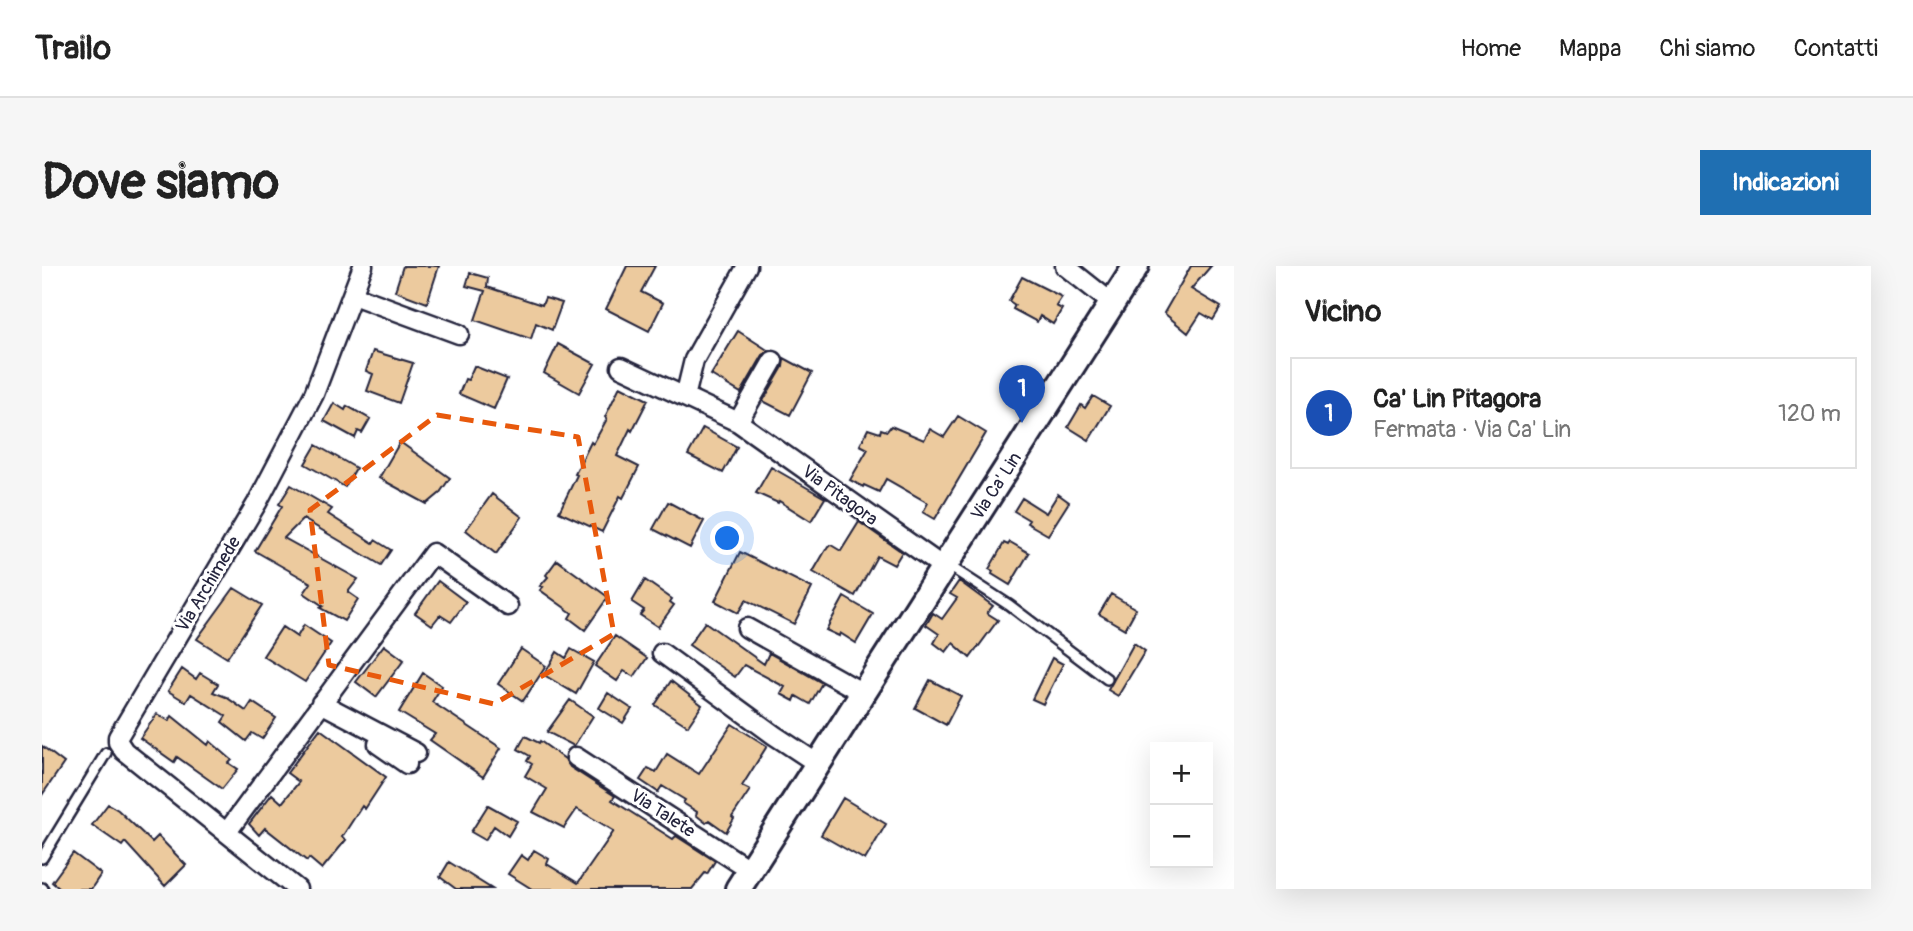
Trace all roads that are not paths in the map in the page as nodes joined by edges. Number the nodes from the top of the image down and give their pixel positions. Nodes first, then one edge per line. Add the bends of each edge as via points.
1 (363, 266) edge
2 (747, 266) edge
3 (1065, 266) edge
4 (1136, 266) edge
5 (353, 295) junction
6 (1112, 304) junction
7 (459, 334) dead end
8 (773, 361) dead end
9 (621, 367) dead end
10 (685, 397) junction
11 (738, 422) junction
12 (945, 566) junction
13 (508, 606) dead end
14 (747, 628) dead end
15 (662, 653) dead end
16 (1107, 679) dead end
17 (863, 694) junction
18 (321, 703) junction
19 (106, 753) dead end
20 (576, 757) dead end
21 (411, 759) dead end
22 (818, 764) junction
23 (226, 832) junction
24 (42, 858) edge
25 (744, 880) edge
26 (297, 889) edge

1 - 5 street, Via Archimede
2 - 10 street via 694,360
3 - 6 street
4 - 6 street, Via Ca' Lin
5 - 7 street
5 - 23 street, Via Archimede via 314,394 257,503 118,737 124,751
6 - 12 street, Via Ca' Lin
8 - 11 street
9 - 10 street, Via Pitagora
10 - 11 street, Via Pitagora
11 - 12 street, Via Pitagora
12 - 16 lane via 1009,605
12 - 17 street, Via Ca' Lin
13 - 18 street via 433,553
14 - 17 street
15 - 22 street
17 - 22 street, Via Ca' Lin
18 - 21 street
18 - 23 street
19 - 24 lane
20 - 25 street, Via Talete
22 - 25 street, Via Ca' Lin
23 - 26 street, Via Archimede

